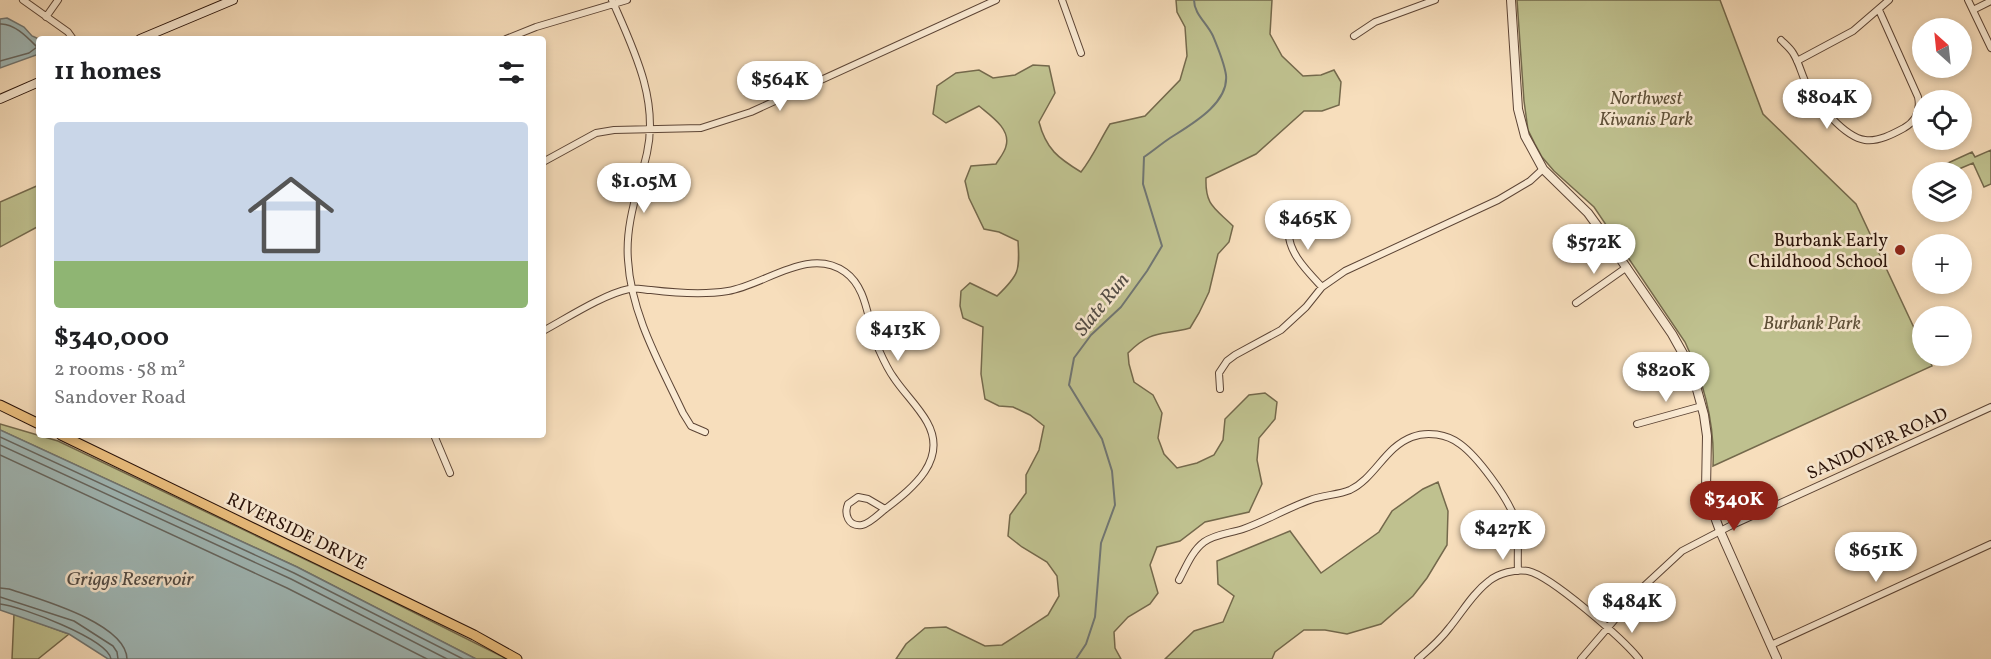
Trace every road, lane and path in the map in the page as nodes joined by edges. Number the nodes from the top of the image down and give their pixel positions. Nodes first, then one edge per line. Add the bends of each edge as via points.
1 (23, 0) edge
2 (57, 0) edge
3 (233, 0) edge
4 (627, 0) edge
5 (996, 0) edge
6 (1062, 0) edge
7 (1435, 0) edge
8 (1511, 0) edge
9 (1889, 0) edge
10 (1968, 0) edge
11 (1991, 1) edge
12 (613, 2) edge
13 (1879, 10) junction
14 (1973, 10) junction
15 (46, 17) junction
16 (71, 36) edge
17 (148, 36) edge
18 (514, 36) edge
19 (1354, 36) dead end
20 (1781, 40) dead end
21 (1991, 48) edge
22 (1082, 53) dead end
23 (1797, 61) junction
24 (36, 83) edge
25 (0, 99) edge
26 (649, 130) junction
27 (546, 160) edge
28 (1544, 169) junction
29 (1293, 214) dead end
30 (1627, 267) junction
31 (1322, 287) junction
32 (631, 288) junction
33 (1576, 303) dead end
34 (546, 329) edge
35 (1220, 389) dead end
36 (0, 405) edge
37 (1702, 406) junction
38 (1991, 407) edge
39 (36, 423) edge
40 (1637, 424) dead end
41 (705, 432) dead end
42 (67, 438) edge
43 (435, 438) edge
44 (450, 473) dead end
45 (885, 509) junction
46 (1720, 531) junction
47 (1991, 544) edge
48 (1518, 571) junction
49 (1179, 580) dead end
50 (1607, 627) junction
51 (1771, 645) junction
52 (518, 659) edge
53 (1418, 659) edge
54 (1581, 659) edge
55 (1639, 659) edge
56 (1777, 659) edge

1 - 15 street
2 - 15 street
3 - 17 main road
4 - 12 street
5 - 26 street via 751,112 701,128
6 - 22 street
7 - 19 street via 1375,22
8 - 28 street via 1520,123
9 - 13 street
10 - 14 street
11 - 14 street
12 - 18 street
12 - 26 street via 645,83
13 - 23 street via 1853,31
13 - 23 street via 1918,97 1920,104 1913,121 1880,139 1864,140 1849,134 1823,110
14 - 21 street
15 - 16 street
20 - 23 street
24 - 25 main road
26 - 27 street via 596,133
26 - 32 street via 628,239
28 - 30 street via 1588,213
28 - 31 street via 1515,191 1357,265
29 - 31 street via 1288,230 1290,246
30 - 33 street
30 - 37 street via 1680,346
31 - 35 street via 1281,330 1227,361 1219,373
32 - 34 street
32 - 41 street via 642,323 683,413 691,426
32 - 45 street via 728,291 753,285 792,267 811,264 835,266 851,278 858,286 874,339 892,376 932,434 933,449 927,468 914,485
36 - 39 main road
37 - 40 street
37 - 46 street via 1707,436 1706,489
38 - 46 street, SANDOVER ROAD
42 - 52 main road, RIVERSIDE DRIVE
43 - 44 street
45 - 45 street via 858,497 848,504 846,513 851,522 860,525
46 - 50 street, SANDOVER ROAD via 1682,551
46 - 51 street
47 - 51 street
48 - 49 street via 1515,518 1504,495 1460,444 1448,437 1425,434 1397,444 1363,481 1349,490 1310,500 1259,524 1204,542
48 - 50 street via 1541,576
48 - 53 street via 1488,582
50 - 54 street, SANDOVER ROAD
50 - 55 street
51 - 56 street

